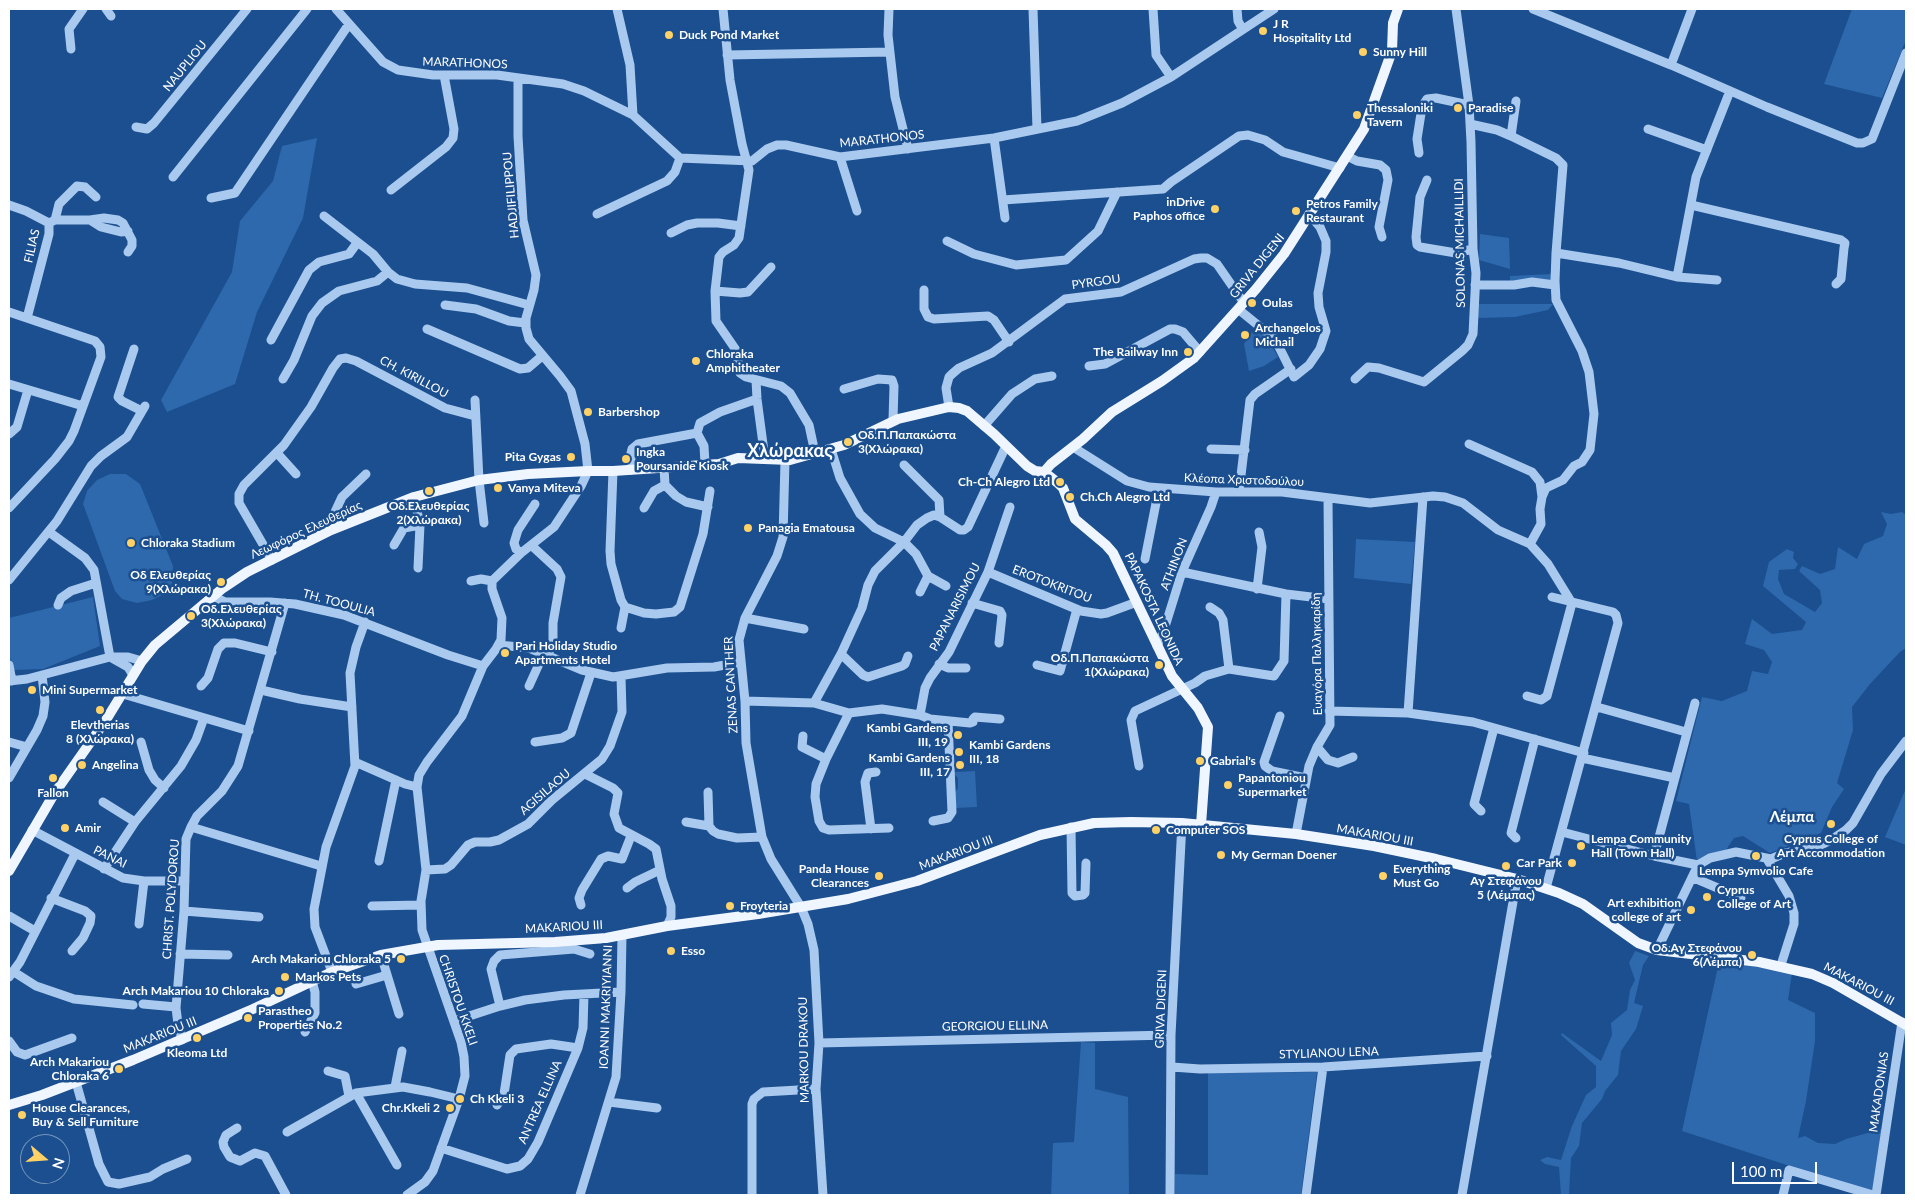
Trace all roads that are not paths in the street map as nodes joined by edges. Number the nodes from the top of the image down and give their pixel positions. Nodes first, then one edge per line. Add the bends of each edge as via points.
1 (83, 9) edge
2 (247, 9) edge
3 (307, 9) edge
4 (336, 9) edge
5 (617, 9) edge
6 (723, 9) edge
7 (888, 9) edge
8 (1033, 9) edge
9 (1153, 9) edge
10 (1237, 9) edge
11 (1274, 9) edge
12 (1398, 9) edge
13 (1456, 9) edge
14 (1532, 9) edge
15 (1692, 9) edge
16 (349, 24) junction
17 (1242, 28) junction
18 (71, 49) dead end
19 (890, 52) junction
20 (1906, 54) edge
21 (726, 55) junction
22 (1671, 65) junction
23 (444, 75) junction
24 (1171, 77) junction
25 (518, 78) junction
26 (1730, 91) junction
27 (1516, 101) dead end
28 (1469, 105) junction
29 (633, 115) junction
30 (1470, 124) junction
31 (136, 128) dead end
32 (1037, 129) junction
33 (1648, 129) dead end
34 (1511, 136) junction
35 (994, 138) junction
36 (908, 149) junction
37 (1707, 150) junction
38 (1419, 153) dead end
39 (1347, 156) junction
40 (840, 157) junction
41 (680, 158) junction
42 (746, 160) junction
43 (1340, 168) junction
44 (173, 177) dead end
45 (1427, 180) dead end
46 (391, 190) dead end
47 (1117, 192) junction
48 (96, 197) dead end
49 (211, 198) dead end
50 (1003, 200) junction
51 (1690, 204) junction
52 (9, 205) edge
53 (857, 211) dead end
54 (597, 214) dead end
55 (1310, 215) junction
56 (324, 216) dead end
57 (1005, 218) dead end
58 (52, 222) junction
59 (741, 226) junction
60 (671, 233) dead end
61 (1382, 237) dead end
62 (947, 241) dead end
63 (357, 243) junction
64 (1473, 249) junction
65 (128, 252) dead end
66 (1556, 253) junction
67 (771, 267) dead end
68 (388, 272) junction
69 (1677, 277) junction
70 (1717, 280) dead end
71 (1836, 284) dead end
72 (1475, 285) junction
73 (1555, 285) junction
74 (715, 290) junction
75 (924, 290) dead end
76 (445, 305) dead end
77 (529, 305) junction
78 (1241, 306) junction
79 (9, 312) edge
80 (27, 318) junction
81 (525, 323) junction
82 (427, 329) dead end
83 (271, 340) dead end
84 (1009, 342) junction
85 (134, 349) dead end
86 (1200, 352) junction
87 (542, 356) junction
88 (1090, 366) dead end
89 (1292, 373) junction
90 (1052, 376) dead end
91 (1355, 378) dead end
92 (283, 379) dead end
93 (756, 380) junction
94 (9, 384) edge
95 (844, 389) dead end
96 (28, 390) junction
97 (475, 400) dead end
98 (757, 400) junction
99 (83, 406) junction
100 (950, 407) junction
101 (475, 416) junction
102 (893, 420) junction
103 (984, 426) junction
104 (697, 433) junction
105 (9, 434) edge
106 (1469, 444) dead end
107 (1006, 446) junction
108 (1073, 447) junction
109 (831, 449) junction
110 (1212, 449) dead end
111 (1245, 450) junction
112 (277, 453) junction
113 (815, 453) junction
114 (765, 459) junction
115 (785, 461) junction
116 (705, 464) junction
117 (904, 465) dead end
118 (664, 467) junction
119 (631, 470) junction
120 (588, 471) junction
121 (613, 472) junction
122 (1044, 472) junction
123 (296, 474) dead end
124 (366, 474) dead end
125 (479, 480) junction
126 (665, 485) junction
127 (1159, 488) junction
128 (710, 491) dead end
129 (1216, 492) junction
130 (1239, 492) junction
131 (414, 497) junction
132 (1423, 497) junction
133 (1542, 497) junction
134 (1328, 498) junction
135 (535, 504) dead end
136 (10, 505) edge
137 (1010, 507) dead end
138 (644, 508) dead end
139 (708, 508) junction
140 (940, 517) junction
141 (484, 523) dead end
142 (342, 525) junction
143 (420, 525) junction
144 (49, 532) junction
145 (1259, 532) dead end
146 (904, 542) junction
147 (1530, 544) junction
148 (394, 545) dead end
149 (531, 546) junction
150 (521, 553) junction
151 (1145, 559) dead end
152 (272, 560) junction
153 (418, 568) dead end
154 (988, 572) junction
155 (1182, 572) junction
156 (928, 576) junction
157 (9, 580) edge
158 (471, 581) dead end
159 (492, 581) junction
160 (96, 583) junction
161 (946, 586) dead end
162 (1257, 588) junction
163 (920, 592) dead end
164 (1286, 594) junction
165 (213, 596) junction
166 (1552, 598) dead end
167 (1328, 600) junction
168 (1137, 602) junction
169 (1572, 602) junction
170 (285, 603) junction
171 (972, 603) junction
172 (58, 605) dead end
173 (625, 607) junction
174 (1210, 607) dead end
175 (1077, 609) junction
176 (745, 618) junction
177 (365, 622) junction
178 (621, 628) dead end
179 (804, 629) dead end
180 (999, 642) dead end
181 (499, 645) junction
182 (1157, 646) junction
183 (272, 652) junction
184 (546, 654) junction
185 (841, 654) junction
186 (110, 656) junction
187 (908, 656) dead end
188 (142, 661) junction
189 (741, 662) junction
190 (939, 664) junction
191 (9, 665) edge
192 (483, 666) junction
193 (1037, 666) dead end
194 (966, 668) dead end
195 (1229, 669) junction
196 (591, 673) junction
197 (42, 675) junction
198 (133, 675) junction
199 (621, 676) junction
200 (10, 681) edge
201 (201, 686) dead end
202 (529, 686) dead end
203 (1183, 689) junction
204 (261, 690) junction
205 (122, 694) junction
206 (1527, 696) dead end
207 (745, 701) junction
208 (814, 703) junction
209 (1695, 703) dead end
210 (352, 707) junction
211 (1597, 707) junction
212 (1329, 711) junction
213 (849, 713) junction
214 (1408, 713) junction
215 (920, 715) junction
216 (1280, 716) dead end
217 (204, 718) junction
218 (1000, 719) dead end
219 (948, 722) junction
220 (1494, 728) junction
221 (250, 731) junction
222 (1686, 732) junction
223 (803, 736) dead end
224 (1535, 740) junction
225 (1906, 741) edge
226 (9, 742) edge
227 (141, 742) dead end
228 (535, 742) dead end
229 (27, 747) junction
230 (1317, 747) junction
231 (1583, 756) junction
232 (1353, 758) dead end
233 (826, 759) junction
234 (355, 762) junction
235 (1139, 766) dead end
236 (876, 772) dead end
237 (586, 774) junction
238 (9, 778) edge
239 (1306, 778) junction
240 (1675, 778) junction
241 (396, 780) junction
242 (417, 787) junction
243 (164, 788) junction
244 (708, 792) dead end
245 (102, 802) dead end
246 (1481, 811) dead end
247 (933, 821) dead end
248 (135, 822) junction
249 (686, 822) dead end
250 (1182, 823) junction
251 (1201, 825) junction
252 (709, 826) junction
253 (190, 827) junction
254 (1071, 827) junction
255 (889, 828) dead end
256 (871, 829) junction
257 (32, 830) junction
258 (1562, 832) junction
259 (1296, 834) junction
260 (632, 836) junction
261 (762, 837) junction
262 (1516, 838) dead end
263 (75, 854) junction
264 (1654, 856) junction
265 (1767, 859) junction
266 (379, 861) dead end
267 (1086, 864) dead end
268 (1698, 865) junction
269 (321, 866) junction
270 (104, 869) junction
271 (426, 870) junction
272 (660, 870) junction
273 (9, 871) edge
274 (1692, 877) junction
275 (1517, 879) junction
276 (144, 881) junction
277 (185, 881) junction
278 (628, 888) dead end
279 (1546, 888) junction
280 (51, 898) junction
281 (1741, 898) dead end
282 (420, 905) junction
283 (581, 905) dead end
284 (372, 906) dead end
285 (801, 907) junction
286 (184, 911) junction
287 (9, 916) edge
288 (259, 917) dead end
289 (139, 924) dead end
290 (667, 926) junction
291 (35, 931) junction
292 (622, 936) junction
293 (426, 946) junction
294 (1657, 950) junction
295 (72, 951) dead end
296 (180, 954) junction
297 (590, 954) dead end
298 (228, 955) dead end
299 (381, 955) junction
300 (1781, 966) junction
301 (332, 972) junction
302 (11, 974) edge
303 (387, 975) junction
304 (312, 981) junction
305 (356, 984) dead end
306 (622, 992) junction
307 (584, 994) junction
308 (143, 1004) dead end
309 (133, 1005) dead end
310 (500, 1006) junction
311 (176, 1007) junction
312 (399, 1014) dead end
313 (454, 1021) junction
314 (1904, 1023) edge
315 (305, 1032) dead end
316 (1171, 1035) junction
317 (72, 1038) dead end
318 (182, 1040) junction
319 (9, 1041) edge
320 (819, 1043) junction
321 (578, 1048) junction
322 (402, 1051) dead end
323 (1487, 1056) junction
324 (1172, 1067) junction
325 (1323, 1067) junction
326 (328, 1072) dead end
327 (76, 1082) junction
328 (395, 1087) junction
329 (816, 1089) junction
330 (352, 1094) junction
331 (459, 1099) junction
332 (609, 1102) junction
333 (9, 1104) edge
334 (497, 1106) dead end
335 (657, 1108) dead end
336 (237, 1128) dead end
337 (287, 1132) dead end
338 (441, 1148) junction
339 (187, 1159) dead end
340 (397, 1165) dead end
341 (286, 1195) edge
342 (407, 1195) edge
343 (580, 1195) edge
344 (752, 1195) edge
345 (822, 1195) edge
346 (1170, 1195) edge
347 (1306, 1195) edge
348 (1462, 1195) edge
349 (1784, 1195) edge
350 (1875, 1195) edge

1 - 18 street via 69,29
2 - 31 street, NAUPLIOU via 154,123 147,129
3 - 44 street
4 - 16 street, MARATHONOS
5 - 29 street via 630,65
6 - 21 street
7 - 19 street
8 - 32 street
9 - 24 street via 1156,55
10 - 17 street
11 - 17 street, MARATHONOS
12 - 39 main road, GRIVA DIGENI via 1390,59 1364,130
13 - 28 street, SOLONAS MICHAILLIDI
14 - 22 street
15 - 22 street
16 - 23 street, MARATHONOS via 387,65 415,73
16 - 49 street via 235,193
17 - 24 street, MARATHONOS
19 - 21 street
19 - 36 street via 895,97
20 - 26 street via 1874,135 1863,143
21 - 42 street
22 - 26 street
23 - 25 street, MARATHONOS
23 - 46 street via 453,138
24 - 32 street, MARATHONOS via 1084,119
25 - 29 street, MARATHONOS via 574,87
25 - 77 street, HADJIFILIPPOU via 523,220 536,276
26 - 37 street
27 - 34 street
28 - 30 street, SOLONAS MICHAILLIDI
28 - 38 street via 1428,99 1422,107 1417,139
29 - 41 street, MARATHONOS
30 - 34 street
30 - 64 street, SOLONAS MICHAILLIDI
32 - 35 street, MARATHONOS
33 - 37 street
34 - 66 street via 1556,158 1563,165
35 - 36 street, MARATHONOS
35 - 50 street
36 - 40 street, MARATHONOS
37 - 51 street
39 - 43 main road, GRIVA DIGENI
39 - 61 street via 1380,165 1386,170 1388,180 1380,222
40 - 42 street, MARATHONOS via 776,145 754,160
40 - 53 street
41 - 42 street, MARATHONOS
41 - 54 street via 675,172 667,181
42 - 59 street via 749,170
43 - 47 street via 1282,152 1265,140 1248,135 1239,136 1164,189
43 - 55 main road, GRIVA DIGENI
45 - 64 street via 1420,197 1417,245 1456,253
47 - 50 street
47 - 62 street via 1098,231 1066,260 1016,264 979,256
48 - 58 street via 85,186 77,186 60,204
50 - 57 street
51 - 69 street
51 - 71 street via 1841,240 1845,243 1841,279
52 - 58 street, FILIAS
55 - 78 main road, GRIVA DIGENI via 1284,254
55 - 89 street via 1326,240 1318,293 1326,331 1315,357 1303,371
56 - 63 street
58 - 65 street via 115,219 123,223 133,242
58 - 80 street, FILIAS
59 - 60 street via 697,223
59 - 74 street via 736,243 720,254
63 - 68 street via 378,259
63 - 83 street via 349,254 315,264 309,270
64 - 72 street, SOLONAS MICHAILLIDI
66 - 69 street
66 - 73 street
67 - 74 street via 748,292
68 - 77 street via 408,283 467,288
68 - 92 street via 377,281 338,291 322,303 312,316
69 - 70 street
72 - 73 street via 1532,282
72 - 91 street, SOLONAS MICHAILLIDI via 1473,334 1468,344 1424,382 1368,367
73 - 133 street via 1556,300 1589,372 1594,414 1590,450 1563,480 1546,488
74 - 93 street via 717,326 736,350 740,373
75 - 84 street via 924,309 928,317 988,316
76 - 81 street via 476,309 509,322
77 - 81 street, HADJIFILIPPOU
78 - 84 street, PYRGOU via 1217,264 1206,258 1194,259 1121,292 1063,300
78 - 86 main road, GRIVA DIGENI
78 - 89 street, PYRGOU via 1275,339
79 - 80 street
80 - 99 street via 95,341 100,347 101,357
81 - 87 street via 530,339
82 - 87 street via 520,369 528,368
84 - 100 street, PYRGOU via 952,374 946,388
85 - 144 street via 118,397 143,409 127,437 91,466
86 - 88 street via 1182,332 1170,329 1105,364
86 - 108 main road, GRIVA DIGENI via 1180,370 1112,412
87 - 120 street via 573,397
89 - 111 street via 1250,400
90 - 103 street via 1034,379 1012,394
93 - 98 street
93 - 113 street via 780,386 790,393 808,425
94 - 96 street
95 - 102 street via 878,379 892,380
96 - 99 street
96 - 105 street via 17,427
97 - 101 street
98 - 104 street via 704,420
98 - 114 street
99 - 136 street via 63,450
100 - 102 main road
100 - 103 main road, PAPAKOSTA LEONIDA via 963,409
101 - 112 street, CH. KIRILLOU via 445,408 356,361 342,358 302,421
101 - 125 street
102 - 109 main road
103 - 107 main road, PAPAKOSTA LEONIDA
104 - 116 street via 704,446
104 - 119 street via 638,444 631,453
106 - 133 street via 1532,472 1540,482
107 - 122 main road, PAPAKOSTA LEONIDA via 1027,466
107 - 140 street via 968,527 960,530
108 - 122 main road, GRIVA DIGENI
108 - 127 street, Κλέοπα Χριστοδούλου via 1127,481
109 - 113 main road
109 - 146 street via 840,478 860,514 875,528
110 - 111 street
111 - 130 street
112 - 123 street
112 - 152 street via 244,485 238,499
113 - 115 main road
114 - 115 main road, Λεωφόρος Ελευθερίας
114 - 116 main road, Λεωφόρος Ελευθερίας via 738,458
115 - 176 street, ZENAS CANTHER via 783,537 777,556
116 - 118 main road, Λεωφόρος Ελευθερίας
117 - 140 street via 939,500
118 - 119 main road, Λεωφόρος Ελευθερίας
118 - 126 street
119 - 121 main road, Λεωφόρος Ελευθερίας
120 - 121 main road, Λεωφόρος Ελευθερίας
120 - 125 main road, Λεωφόρος Ελευθερίας
120 - 149 street via 559,521
121 - 173 street via 610,559
122 - 168 main road, PAPAKOSTA LEONIDA via 1063,488 1075,519 1113,553
124 - 142 street via 342,497 335,512
125 - 131 main road, Λεωφόρος Ελευθερίας
125 - 141 street
126 - 138 street via 654,491
126 - 139 street via 686,502
127 - 129 street, Κλέοπα Χριστοδούλου
127 - 151 street
128 - 139 street
129 - 130 street, Κλέοπα Χριστοδούλου
129 - 155 street, ATHINON
130 - 134 street, Κλέοπα Χριστοδούλου via 1282,492
131 - 142 main road, Λεωφόρος Ελευθερίας
131 - 143 street
132 - 134 street, Κλέοπα Χριστοδούλου via 1370,502
132 - 147 street, Κλέοπα Χριστοδούλου via 1445,497 1463,503 1498,530
132 - 214 street
133 - 147 street via 1540,524
134 - 167 street, Ευαγόρα Παλληκαρίδη
135 - 150 street via 518,530 514,543
137 - 154 street, PAPANARISIMOU
139 - 173 street via 680,607 674,612 656,614
140 - 146 street via 934,515 922,521
142 - 152 main road, Λεωφόρος Ελευθερίας
143 - 148 street via 404,528
143 - 153 street
144 - 157 street
144 - 160 street via 90,564
145 - 162 street via 1262,547
146 - 156 street via 916,554
146 - 185 street via 875,571
147 - 169 street via 1548,564
149 - 150 street
149 - 184 street via 557,569 561,577 553,642
150 - 159 street
152 - 165 main road, Λεωφόρος Ελευθερίας via 247,572
154 - 171 street, PAPANARISIMOU
154 - 175 street, EROTOKRITOU
155 - 162 street
155 - 182 street, ATHINON
156 - 161 street
156 - 163 street
158 - 159 street
159 - 181 street via 502,618
160 - 172 street via 65,595
160 - 186 street
162 - 164 street
164 - 167 street
164 - 195 street via 1284,661 1274,676
165 - 170 street, TH. TOOULIA via 225,602
165 - 188 main road, Λεωφόρος Ελευθερίας via 155,645
166 - 169 street
167 - 212 street, Ευαγόρα Παλληκαρίδη
168 - 175 street, EROTOKRITOU via 1101,614
168 - 182 main road, PAPAKOSTA LEONIDA
169 - 206 street via 1547,696 1541,700
169 - 211 street via 1612,612 1618,623
170 - 177 street, TH. TOOULIA
170 - 183 street, CHRIST. POLYDOROU
171 - 180 street via 1000,611
171 - 190 street, PAPANARISIMOU via 949,652
173 - 178 street
174 - 195 street via 1223,620
175 - 193 street via 1060,671
176 - 179 street
176 - 189 street, ZENAS CANTHER via 740,632
177 - 192 street, TH. TOOULIA
177 - 210 street via 351,668
181 - 184 street via 529,648
181 - 192 street
182 - 203 main road, PAPAKOSTA LEONIDA via 1172,676
183 - 201 street via 224,643
183 - 204 street, CHRIST. POLYDOROU
184 - 196 street
184 - 202 street
185 - 187 street via 868,677 902,666
185 - 208 street
186 - 188 street
186 - 197 street
186 - 198 street via 128,667
188 - 198 main road, Λεωφόρος Ελευθερίας
189 - 199 street via 714,667 667,668
189 - 207 street, ZENAS CANTHER
190 - 194 street via 948,668
190 - 215 street, PAPANARISIMOU via 925,688
191 - 200 street
192 - 242 street via 462,716 424,766
195 - 203 street via 1205,676
196 - 199 street
196 - 228 street via 568,736
197 - 200 street
197 - 229 street via 43,716
198 - 205 main road, Λεωφόρος Ελευθερίας
199 - 237 street, AGISILAOU via 622,712 614,737 606,753
203 - 235 street via 1133,713 1131,720
203 - 251 main road, PAPAKOSTA LEONIDA via 1208,727
204 - 210 street
204 - 221 street, CHRIST. POLYDOROU
205 - 217 street
205 - 257 main road, Λεωφόρος Ελευθερίας
207 - 208 street
207 - 261 street, ZENAS CANTHER via 746,743
208 - 213 street
209 - 222 street
210 - 234 street
211 - 222 street
211 - 231 street
212 - 214 street
212 - 230 street, Ευαγόρα Παλληκαρίδη via 1330,725
213 - 215 street via 882,709
213 - 233 street
214 - 220 street
215 - 219 street
216 - 239 street via 1265,766 1272,771
217 - 221 street
217 - 243 street via 188,756
218 - 219 street via 975,717 970,723
219 - 247 street via 952,812 948,818
220 - 224 street
220 - 246 street via 1474,804
221 - 253 street, CHRIST. POLYDOROU via 233,776
222 - 240 street
223 - 233 street via 802,747
224 - 231 street
224 - 262 street via 1511,832
225 - 265 street via 1846,830 1815,848
226 - 229 street
227 - 243 street via 149,770
229 - 238 street
230 - 232 street via 1328,760 1338,763
230 - 239 street, Ευαγόρα Παλληκαρίδη
231 - 240 street
231 - 258 street
233 - 256 street via 815,790 821,825 829,830
234 - 241 street
234 - 269 street
236 - 256 street via 868,773 865,782
237 - 260 street via 616,790 614,819 618,828
237 - 271 street, AGISILAOU via 516,832 494,842 472,843 465,846 448,868
239 - 259 street, Ευαγόρα Παλληκαρίδη
240 - 264 street
241 - 242 street
241 - 266 street
242 - 271 street, CHRISTOU KKELI
243 - 248 street
244 - 252 street
245 - 248 street
248 - 270 street
249 - 252 street
250 - 251 main road, MAKARIOU III
250 - 254 main road, MAKARIOU III via 1094,823
250 - 316 street, GRIVA DIGENI
251 - 259 main road, MAKARIOU III
252 - 261 street via 726,837
253 - 269 street
253 - 277 street, CHRIST. POLYDOROU via 186,839
254 - 267 street via 1074,896 1084,896
254 - 285 main road, MAKARIOU III via 892,888
255 - 256 street
257 - 263 street, PANAI
257 - 273 main road, Λεωφόρος Ελευθερίας
258 - 264 street
258 - 279 street
259 - 275 main road, MAKARIOU III via 1374,846
260 - 272 street via 654,848
260 - 283 street via 622,859 608,856 601,859 582,890
261 - 285 street, ZENAS CANTHER via 770,858
263 - 270 street, PANAI
263 - 280 street
264 - 268 street
265 - 268 street via 1736,852 1710,858
265 - 300 street via 1789,896 1794,912 1794,924
268 - 274 street
269 - 301 street via 314,921
270 - 276 street, PANAI via 123,878
271 - 282 street, CHRISTOU KKELI
272 - 278 street
272 - 290 street via 672,906
274 - 281 street
274 - 294 street
275 - 279 main road, MAKARIOU III
275 - 323 street
276 - 277 street, PANAI
276 - 289 street
277 - 286 street, CHRIST. POLYDOROU
279 - 294 main road, MAKARIOU III via 1583,904 1638,943
280 - 291 street
280 - 295 street via 90,916 84,938
282 - 284 street
282 - 293 street, CHRISTOU KKELI
285 - 290 main road, MAKARIOU III
285 - 320 street, MARKOU DRAKOU via 814,950
286 - 288 street
286 - 296 street, CHRIST. POLYDOROU
287 - 291 street
290 - 292 main road, MAKARIOU III
291 - 302 street
292 - 293 main road, MAKARIOU III
292 - 306 street, IOANNI MAKRIYIANNI
293 - 299 main road, MAKARIOU III
293 - 313 street, CHRISTOU KKELI
294 - 300 main road, MAKARIOU III
296 - 298 street
296 - 311 street, CHRIST. POLYDOROU
297 - 310 street via 574,949 500,955 491,969
299 - 301 main road, MAKARIOU III
299 - 303 street
300 - 314 main road, MAKARIOU III via 1828,981
301 - 304 main road, MAKARIOU III
302 - 309 street via 74,999
303 - 305 street
303 - 312 street
304 - 315 street via 315,1013
304 - 318 main road, MAKARIOU III
306 - 307 street
306 - 332 street, IOANNI MAKRIYIANNI via 618,1064
307 - 310 street via 546,996
307 - 321 street, ANTREA ELLINA via 583,1028
308 - 311 street
310 - 313 street
311 - 318 street, CHRIST. POLYDOROU
313 - 331 street, CHRISTOU KKELI via 465,1066
314 - 350 street, MAKADONIAS
316 - 320 street, GEORGIOU ELLINA
316 - 324 street, GRIVA DIGENI
317 - 319 street via 25,1055 17,1052
318 - 327 main road, MAKARIOU III
320 - 329 street, MARKOU DRAKOU
321 - 334 street via 551,1044 516,1049 510,1055 504,1094
321 - 338 street, ANTREA ELLINA via 538,1142 520,1166 507,1169
322 - 328 street
323 - 325 street, STYLIANOU LENA
323 - 348 street
324 - 325 street, STYLIANOU LENA
324 - 346 street, GRIVA DIGENI
325 - 347 street
326 - 330 street via 345,1076
327 - 333 main road, MAKARIOU III
327 - 339 street via 99,1164 108,1182 119,1184 150,1177
328 - 330 street
328 - 331 street
329 - 344 street via 763,1092 754,1099
329 - 345 street, MARKOU DRAKOU
330 - 337 street
330 - 340 street
331 - 338 street, CHRISTOU KKELI
332 - 335 street
332 - 343 street, IOANNI MAKRIYIANNI
336 - 341 street via 226,1135 223,1142 230,1157 240,1161 255,1153 265,1156
338 - 342 street, CHRISTOU KKELI via 429,1177
349 - 350 street via 1789,1170

